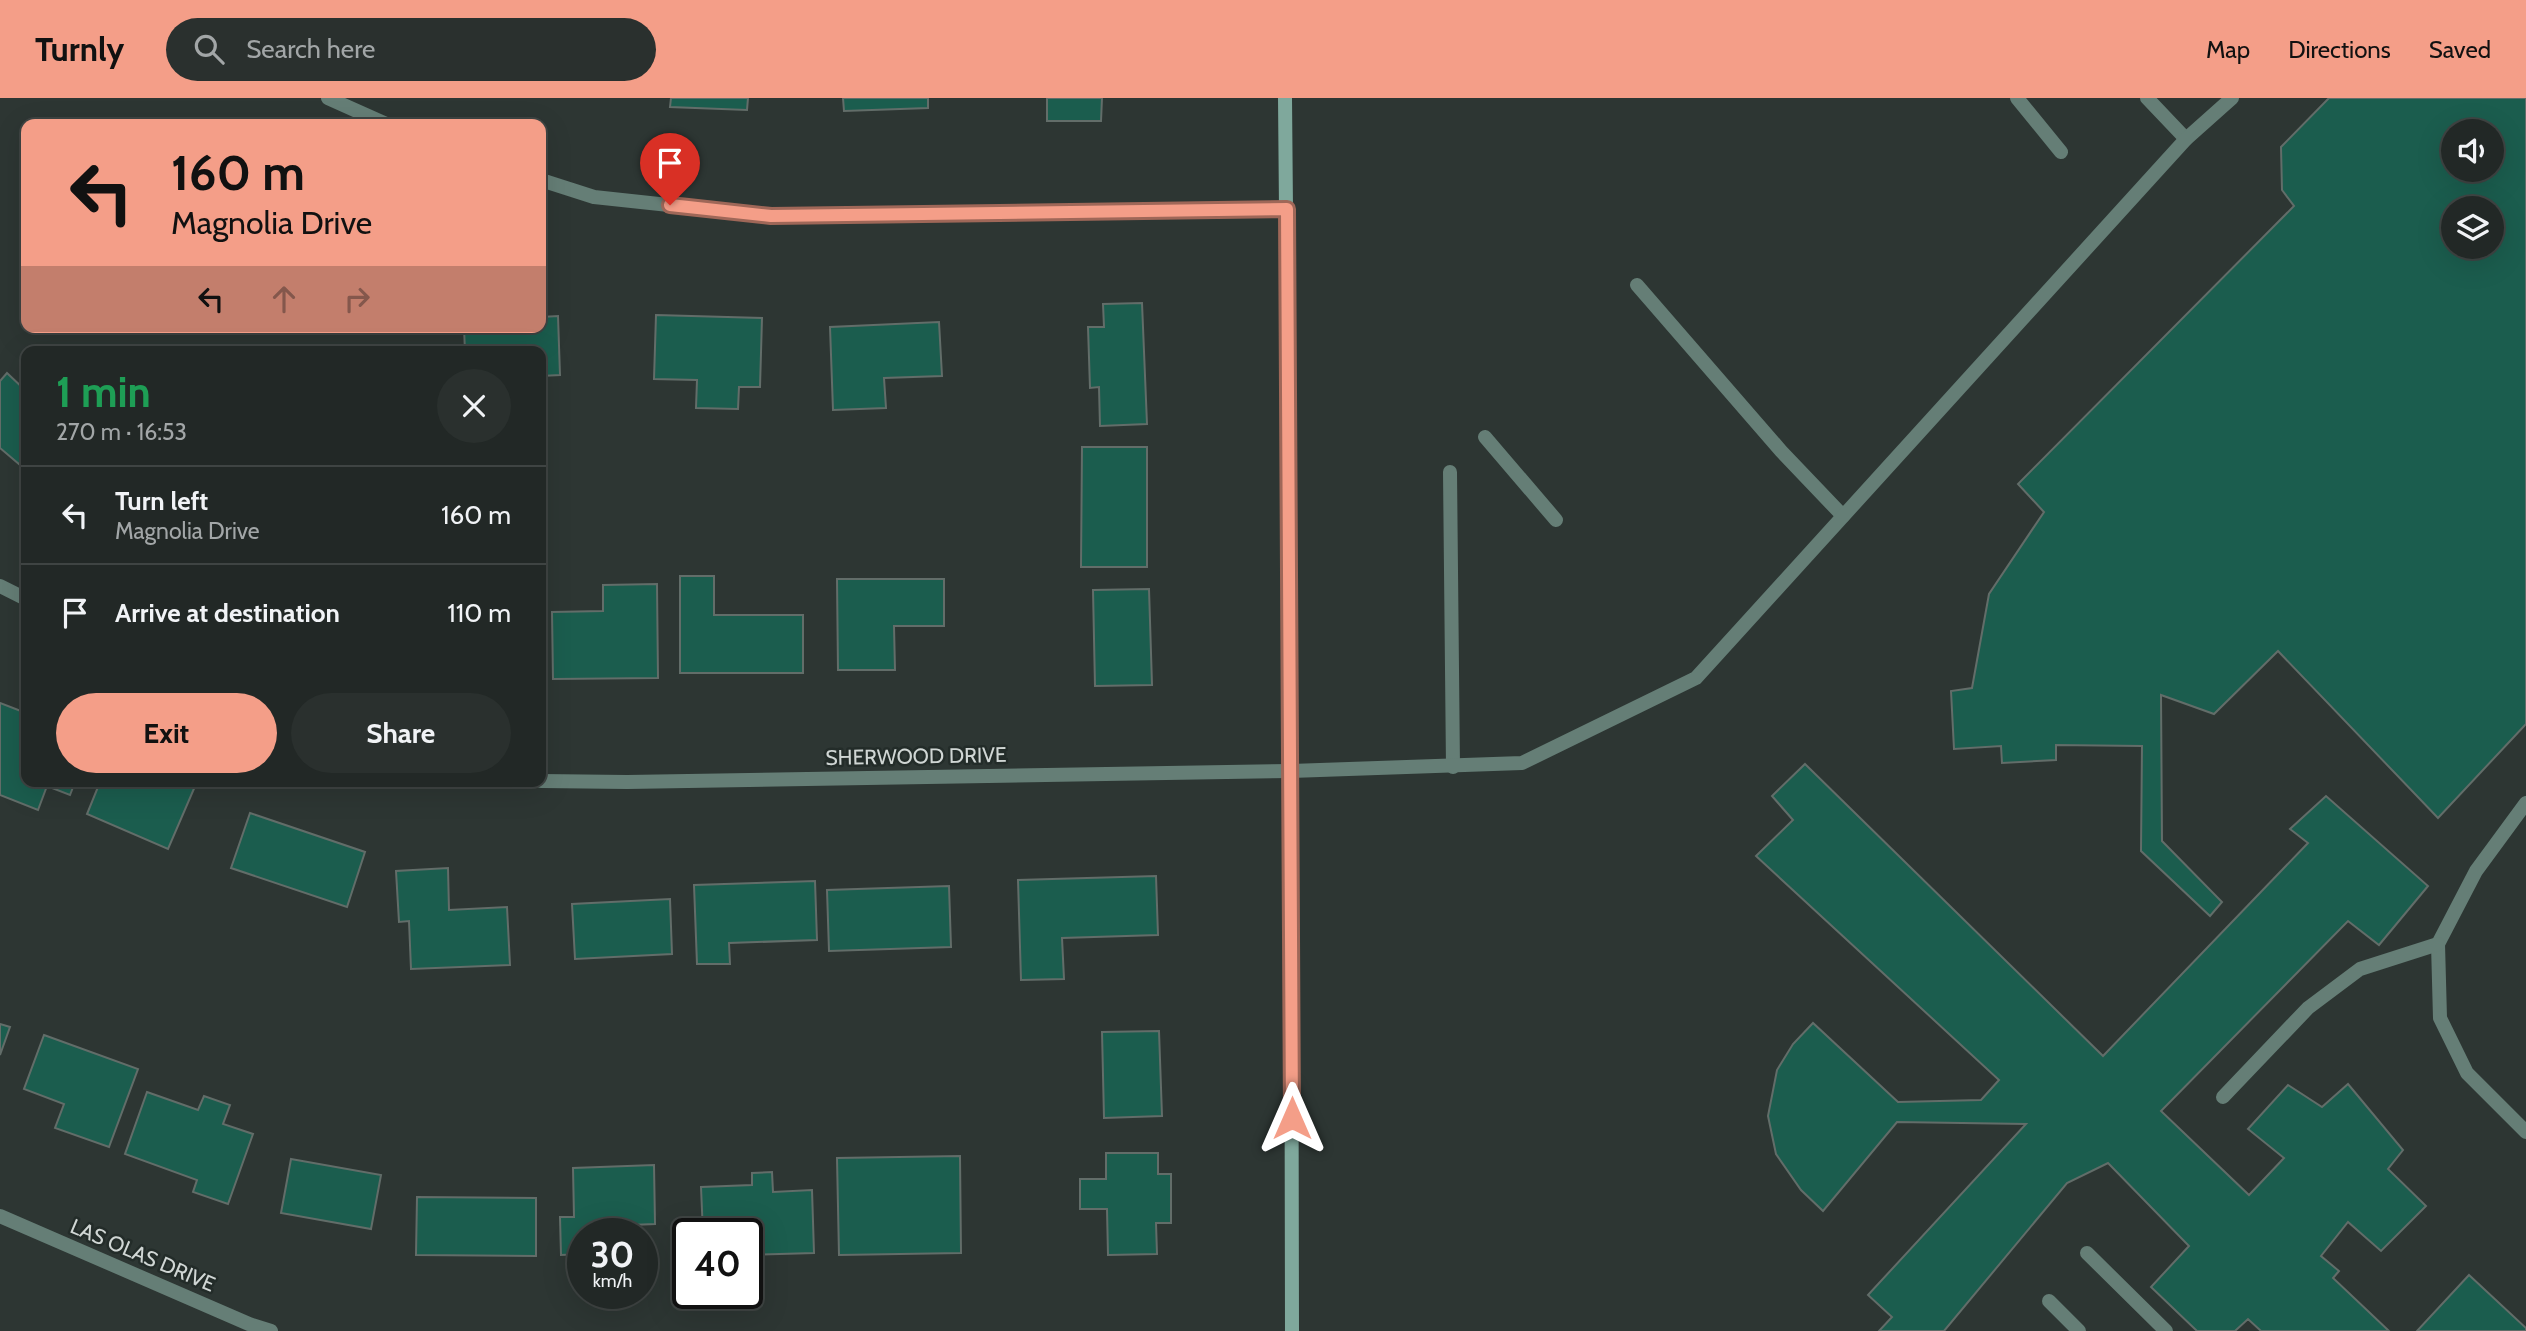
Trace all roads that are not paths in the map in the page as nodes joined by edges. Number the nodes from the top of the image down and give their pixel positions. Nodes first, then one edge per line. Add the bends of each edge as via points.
1 (328, 98) edge
2 (1285, 98) edge
3 (2017, 98) edge
4 (2147, 98) edge
5 (2232, 98) edge
6 (375, 119) edge
7 (2186, 139) junction
8 (2061, 152) dead end
9 (546, 182) edge
10 (1287, 209) junction
11 (1637, 285) dead end
12 (1485, 438) dead end
13 (1450, 472) dead end
14 (1843, 516) junction
15 (1556, 520) dead end
16 (0, 586) edge
17 (21, 597) edge
18 (1453, 767) junction
19 (1291, 771) junction
20 (546, 781) edge
21 (2526, 803) edge
22 (2438, 944) junction
23 (2223, 1097) dead end
24 (2526, 1132) edge
25 (0, 1216) edge
26 (2088, 1253) dead end
27 (2049, 1301) dead end
28 (271, 1331) edge
29 (1292, 1331) edge
30 (2079, 1331) edge
31 (2166, 1331) edge

1 - 6 street
2 - 10 street
3 - 8 street
4 - 7 street
5 - 7 street, SHERWOOD DRIVE
7 - 14 street, SHERWOOD DRIVE
9 - 10 street via 594,197 771,216
10 - 19 street
11 - 14 street
12 - 15 street
13 - 18 street
14 - 18 street, SHERWOOD DRIVE via 1696,678 1522,763
16 - 17 street
18 - 19 street, SHERWOOD DRIVE
19 - 20 street, SHERWOOD DRIVE
19 - 29 street
21 - 22 street via 2476,871
22 - 23 street via 2360,969 2308,1008
22 - 24 street via 2440,1018 2467,1073
25 - 28 street, LAS OLAS DRIVE
26 - 31 street
27 - 30 street

